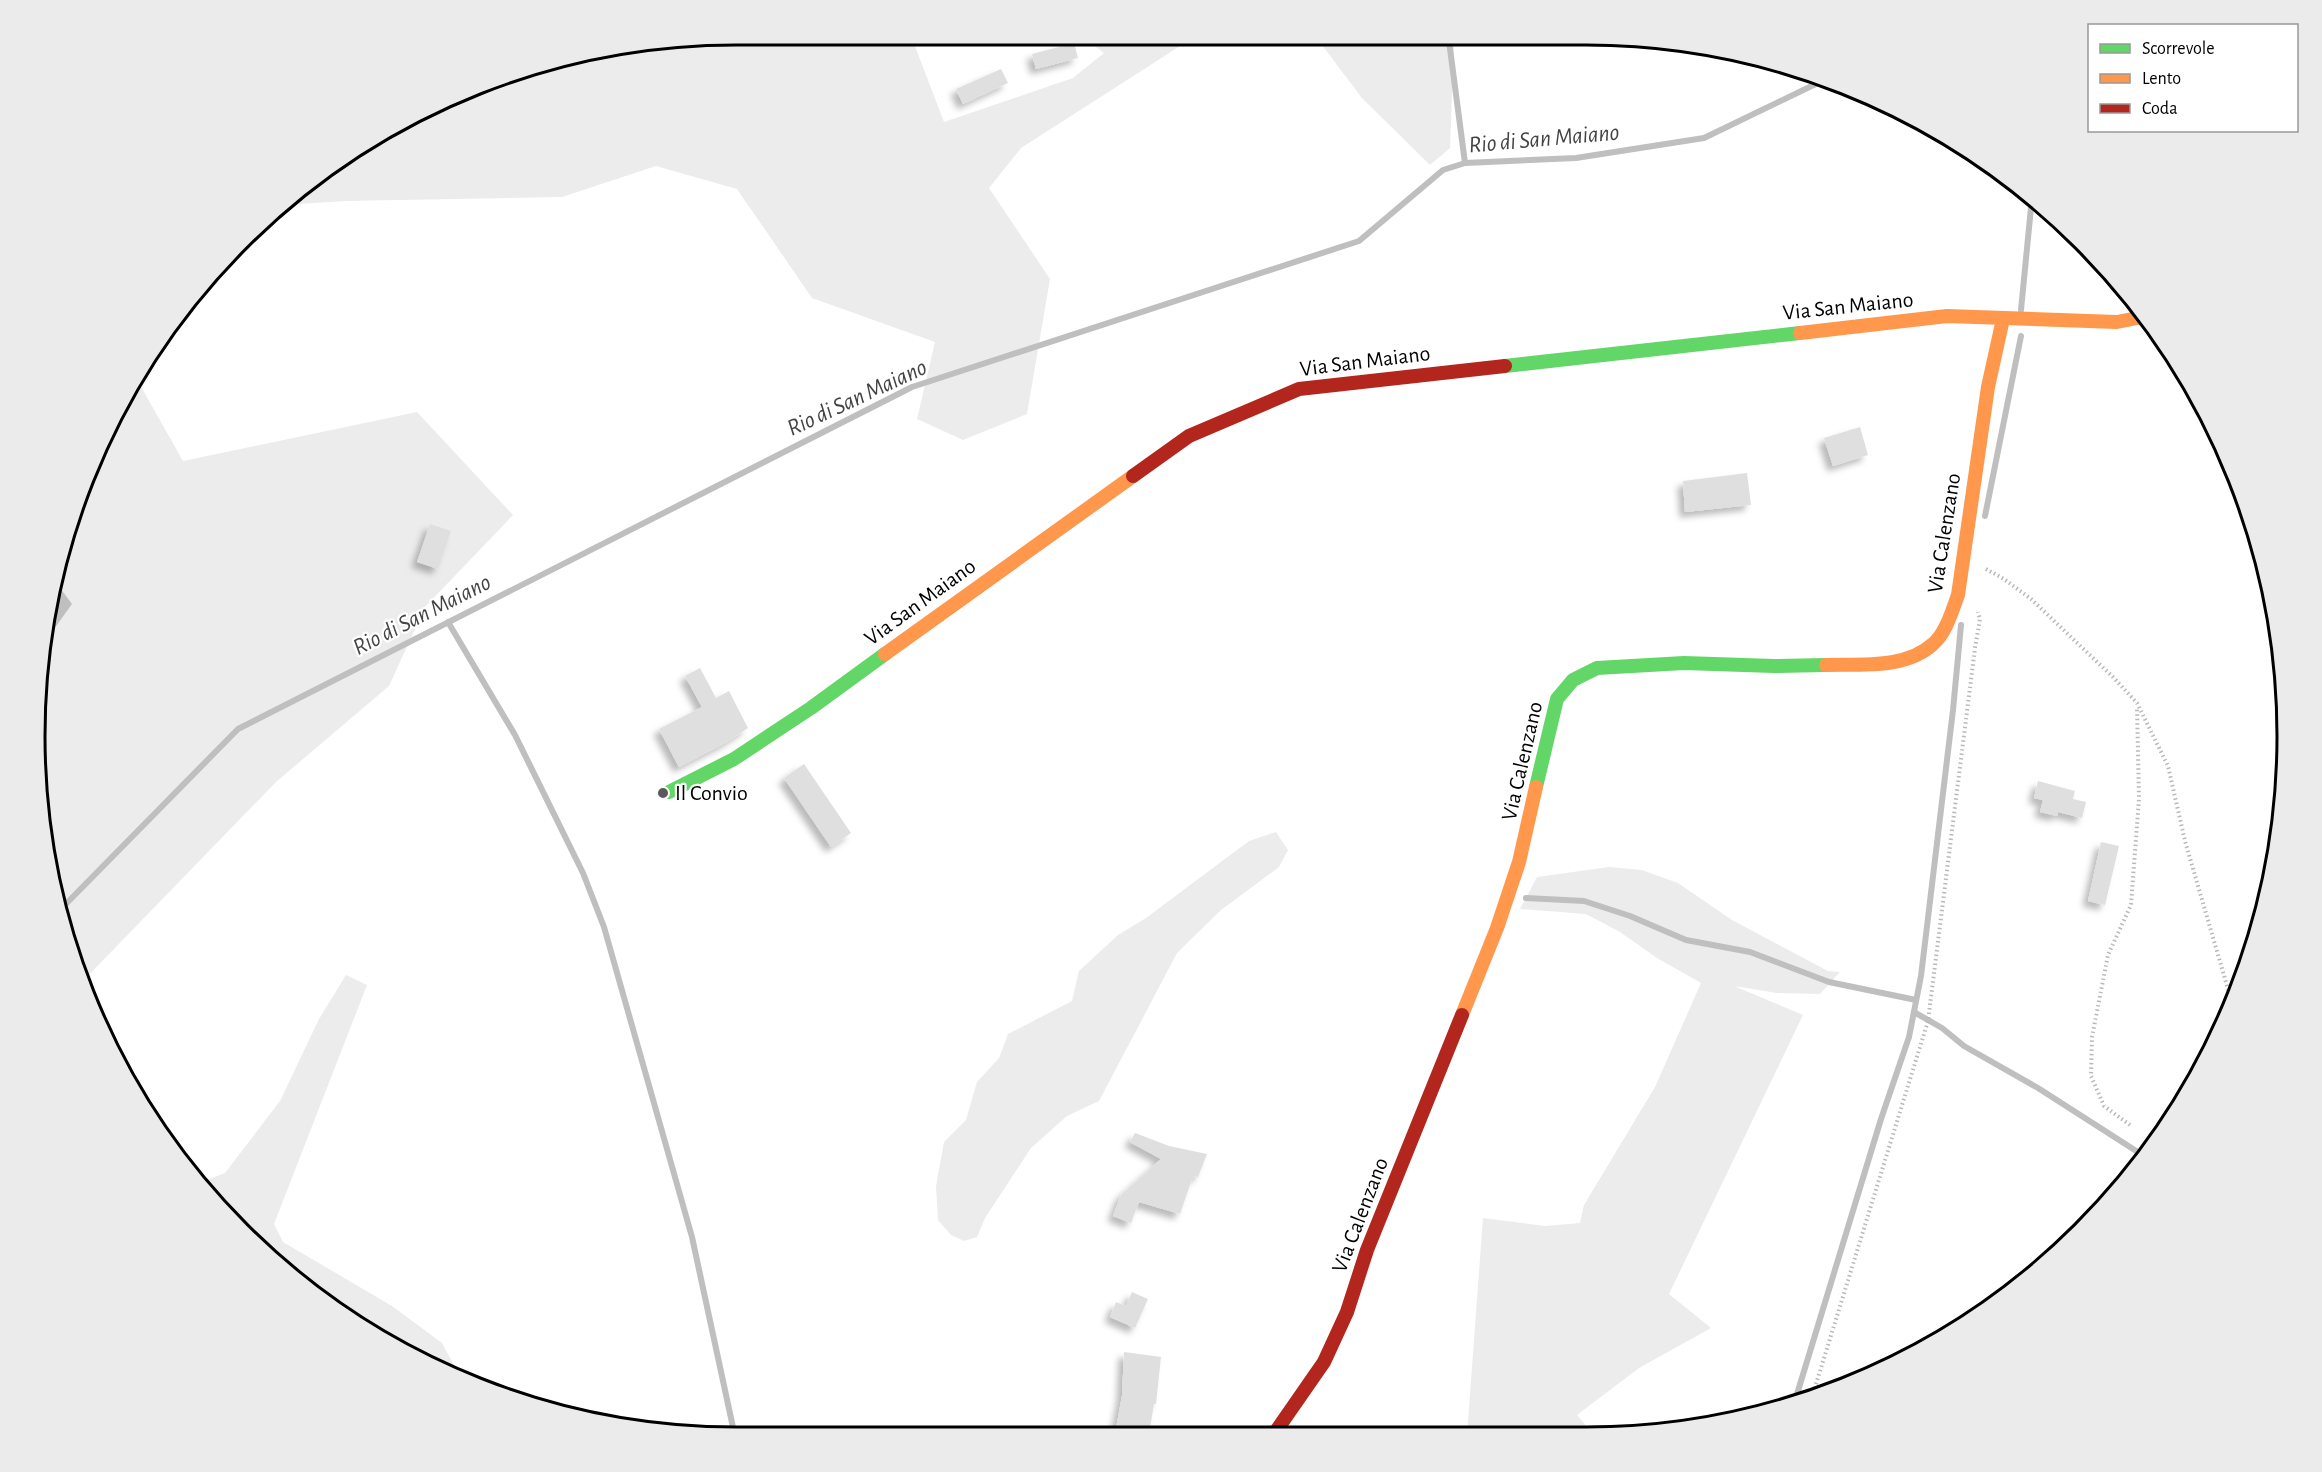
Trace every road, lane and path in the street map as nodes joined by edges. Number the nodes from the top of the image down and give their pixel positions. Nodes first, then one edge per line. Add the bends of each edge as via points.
1 (2136, 317) edge
2 (2003, 319) junction
3 (1964, 556) junction
4 (1958, 594) junction
5 (2137, 703) junction
6 (669, 792) dead end
7 (2228, 989) edge
8 (2130, 1125) dead end
9 (1815, 1387) edge
10 (1279, 1427) edge

1 - 2 street, Via San Maiano via 2117,322
2 - 3 street, Via Calenzano via 1988,387
2 - 6 street, Via San Maiano via 1947,316 1299,389 1190,436 811,708 734,759
3 - 4 street, Via Calenzano
3 - 5 path via 2031,599
4 - 9 path via 1977,608 1980,619 1928,1021
4 - 10 street, Via Calenzano via 1946,627 1934,644 1909,659 1774,666 1684,663 1597,668 1573,680 1557,699 1519,862 1497,928 1367,1250 1347,1312 1324,1362
5 - 7 path via 2168,766 2185,841
5 - 8 path via 2139,799 2131,905 2108,955 2092,1037 2091,1076 2104,1106

